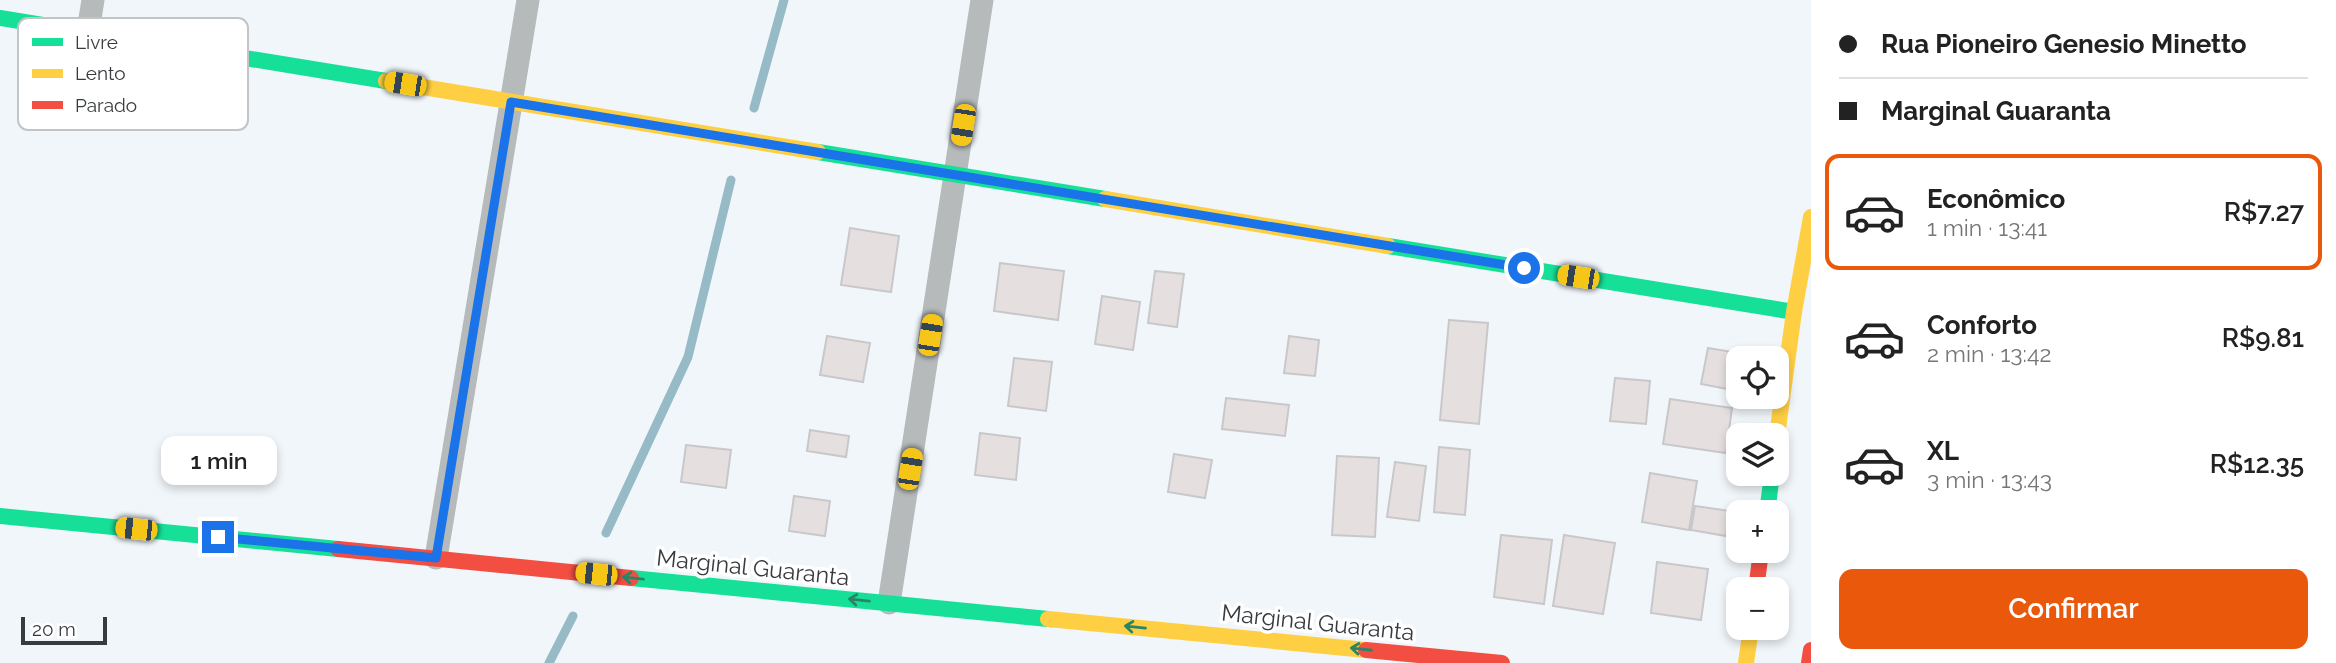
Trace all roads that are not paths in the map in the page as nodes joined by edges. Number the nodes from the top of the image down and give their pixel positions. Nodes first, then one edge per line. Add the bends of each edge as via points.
1 (93, 0) edge
2 (528, 0) edge
3 (982, 0) edge
4 (90, 18) edge
5 (0, 19) edge
6 (18, 21) edge
7 (248, 58) edge
8 (511, 102) junction
9 (955, 175) junction
10 (1811, 217) edge
11 (1811, 293) edge
12 (1794, 312) junction
13 (1811, 337) edge
14 (1779, 423) edge
15 (0, 516) edge
16 (436, 558) junction
17 (889, 603) junction
18 (1749, 640) edge
19 (1811, 650) edge
20 (1502, 663) edge
21 (1746, 663) edge
22 (1809, 663) edge

1 - 4 street
2 - 8 street
3 - 9 street
5 - 6 street
7 - 8 street
8 - 9 street
8 - 16 street
9 - 12 street
9 - 17 street
10 - 12 street
11 - 12 street
12 - 13 street
12 - 14 street
15 - 16 street, Marginal Guaranta
17 -> 16 street, Marginal Guaranta
20 -> 17 street, Marginal Guaranta
18 - 21 street
19 - 22 street

